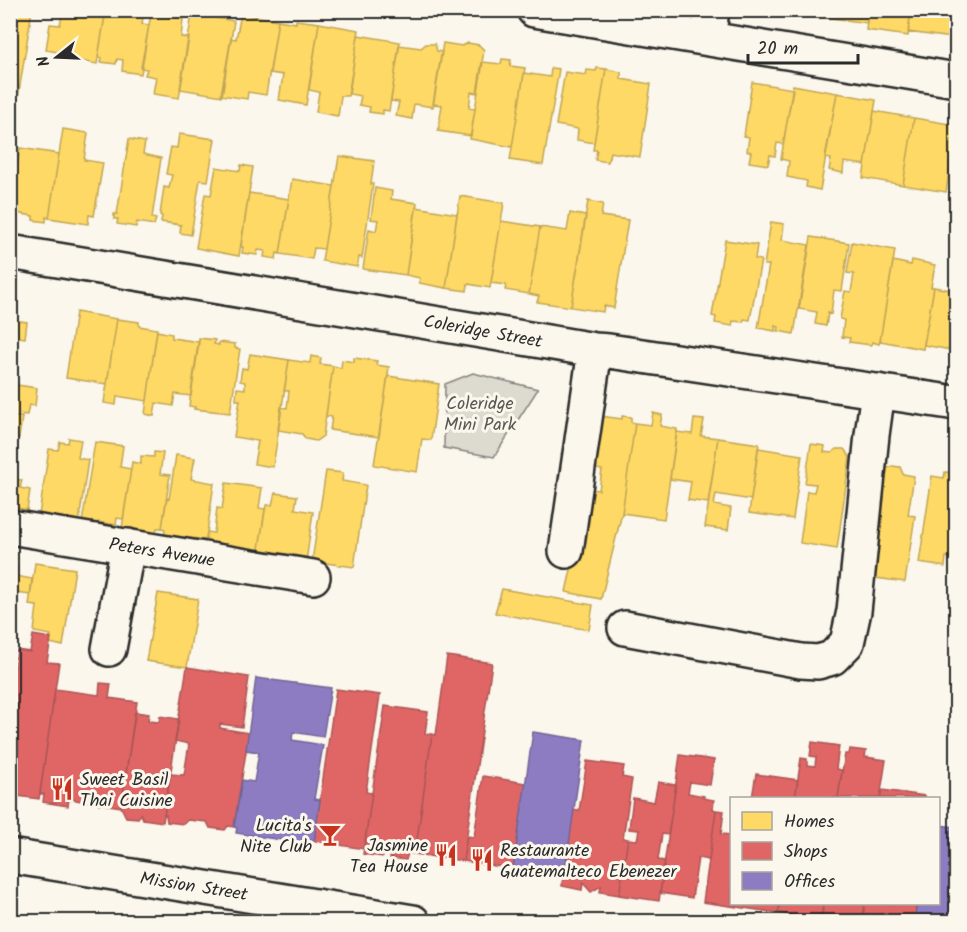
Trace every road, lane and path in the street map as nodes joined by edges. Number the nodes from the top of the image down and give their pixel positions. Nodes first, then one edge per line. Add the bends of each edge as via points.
1 (534, 10) edge
2 (710, 25) edge
3 (957, 80) edge
4 (10, 252) edge
5 (595, 350) junction
6 (878, 391) junction
7 (957, 403) edge
8 (10, 527) edge
9 (128, 546) junction
10 (566, 551) dead end
11 (313, 577) dead end
12 (625, 628) dead end
13 (109, 649) dead end
14 (10, 856) edge
15 (412, 921) edge

1 - 2 street
2 - 3 street
4 - 5 street, Coleridge Street
5 - 6 street, Coleridge Street
5 - 10 street
6 - 7 street, Coleridge Street
6 - 12 street via 854,611 847,643 832,658 801,661
8 - 9 street, Peters Avenue
9 - 11 street, Peters Avenue
9 - 13 street
14 - 15 street, Mission Street

